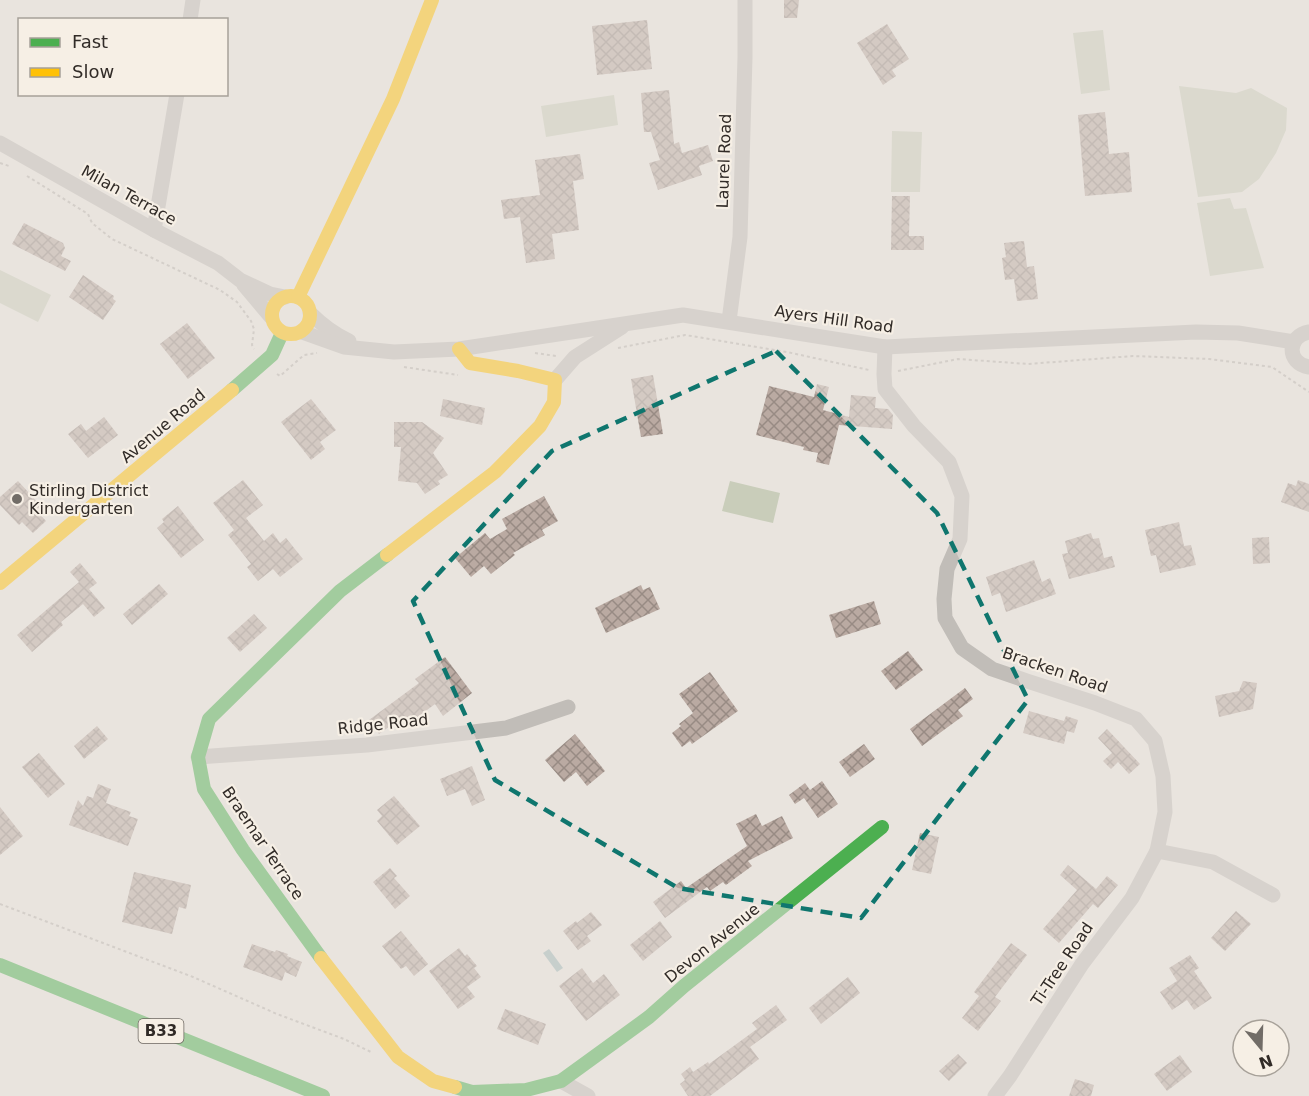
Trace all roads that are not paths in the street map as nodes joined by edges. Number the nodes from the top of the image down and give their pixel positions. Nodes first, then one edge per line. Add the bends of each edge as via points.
1 (194, 0) edge
2 (432, 0) edge
3 (745, 0) edge
4 (190, 18) edge
5 (177, 96) edge
6 (0, 143) edge
7 (154, 230) junction
8 (240, 280) junction
9 (292, 297) junction
10 (310, 313) junction
11 (271, 317) junction
12 (729, 321) junction
13 (627, 323) junction
14 (302, 332) junction
15 (1309, 332) edge
16 (282, 333) junction
17 (1294, 342) junction
18 (885, 347) junction
19 (459, 349) junction
20 (371, 350) junction
21 (1309, 367) edge
22 (555, 380) junction
23 (0, 583) edge
24 (568, 707) dead end
25 (198, 758) junction
26 (882, 827) dead end
27 (1157, 851) junction
28 (1273, 895) dead end
29 (0, 965) edge
30 (561, 1081) junction
31 (323, 1096) edge
32 (588, 1096) edge
33 (995, 1096) edge

1 - 4 street
2 - 9 main road via 393,99
3 - 12 street, Laurel Road via 740,237
5 - 7 street
6 - 7 street, Milan Terrace
7 - 8 street, Milan Terrace
8 - 9 street, Milan Terrace via 270,294
8 - 11 street, Milan Terrace
9 - 10 main road via 304,301
9 - 11 main road via 279,300
10 - 14 main road
10 - 20 street, Ayers Hill Road via 329,330
11 - 16 main road
12 - 13 street, Ayers Hill Road via 683,315
12 - 18 street, Ayers Hill Road
13 - 19 street, Ayers Hill Road
13 - 22 street via 575,357
14 - 16 main road
14 - 20 street, Ayers Hill Road via 344,347
15 - 17 street via 1302,333
16 - 23 main road, Avenue Road via 272,355 262,365
17 - 18 street, Ayers Hill Road via 1238,333 1196,332
17 - 21 street via 1295,359
18 - 27 street, Bracken Road via 885,389 949,462 962,496 960,538 947,569 945,618 962,648 992,669 1136,719 1155,741 1163,776 1165,813
19 - 20 street, Ayers Hill Road
19 - 22 main road via 470,363
22 - 25 main road, Braemar Terrace via 554,402 540,426 495,472 340,591 209,719
24 - 25 street, Ridge Road via 506,728 367,745
25 - 30 main road, Braemar Terrace via 204,789 243,850 398,1057 433,1081 472,1092 526,1090
26 - 30 main road, Devon Avenue via 649,1017
27 - 28 street via 1213,862
27 - 33 street, Ti-Tree Road via 1132,898 1082,964
29 - 31 main road, B33
30 - 32 street

